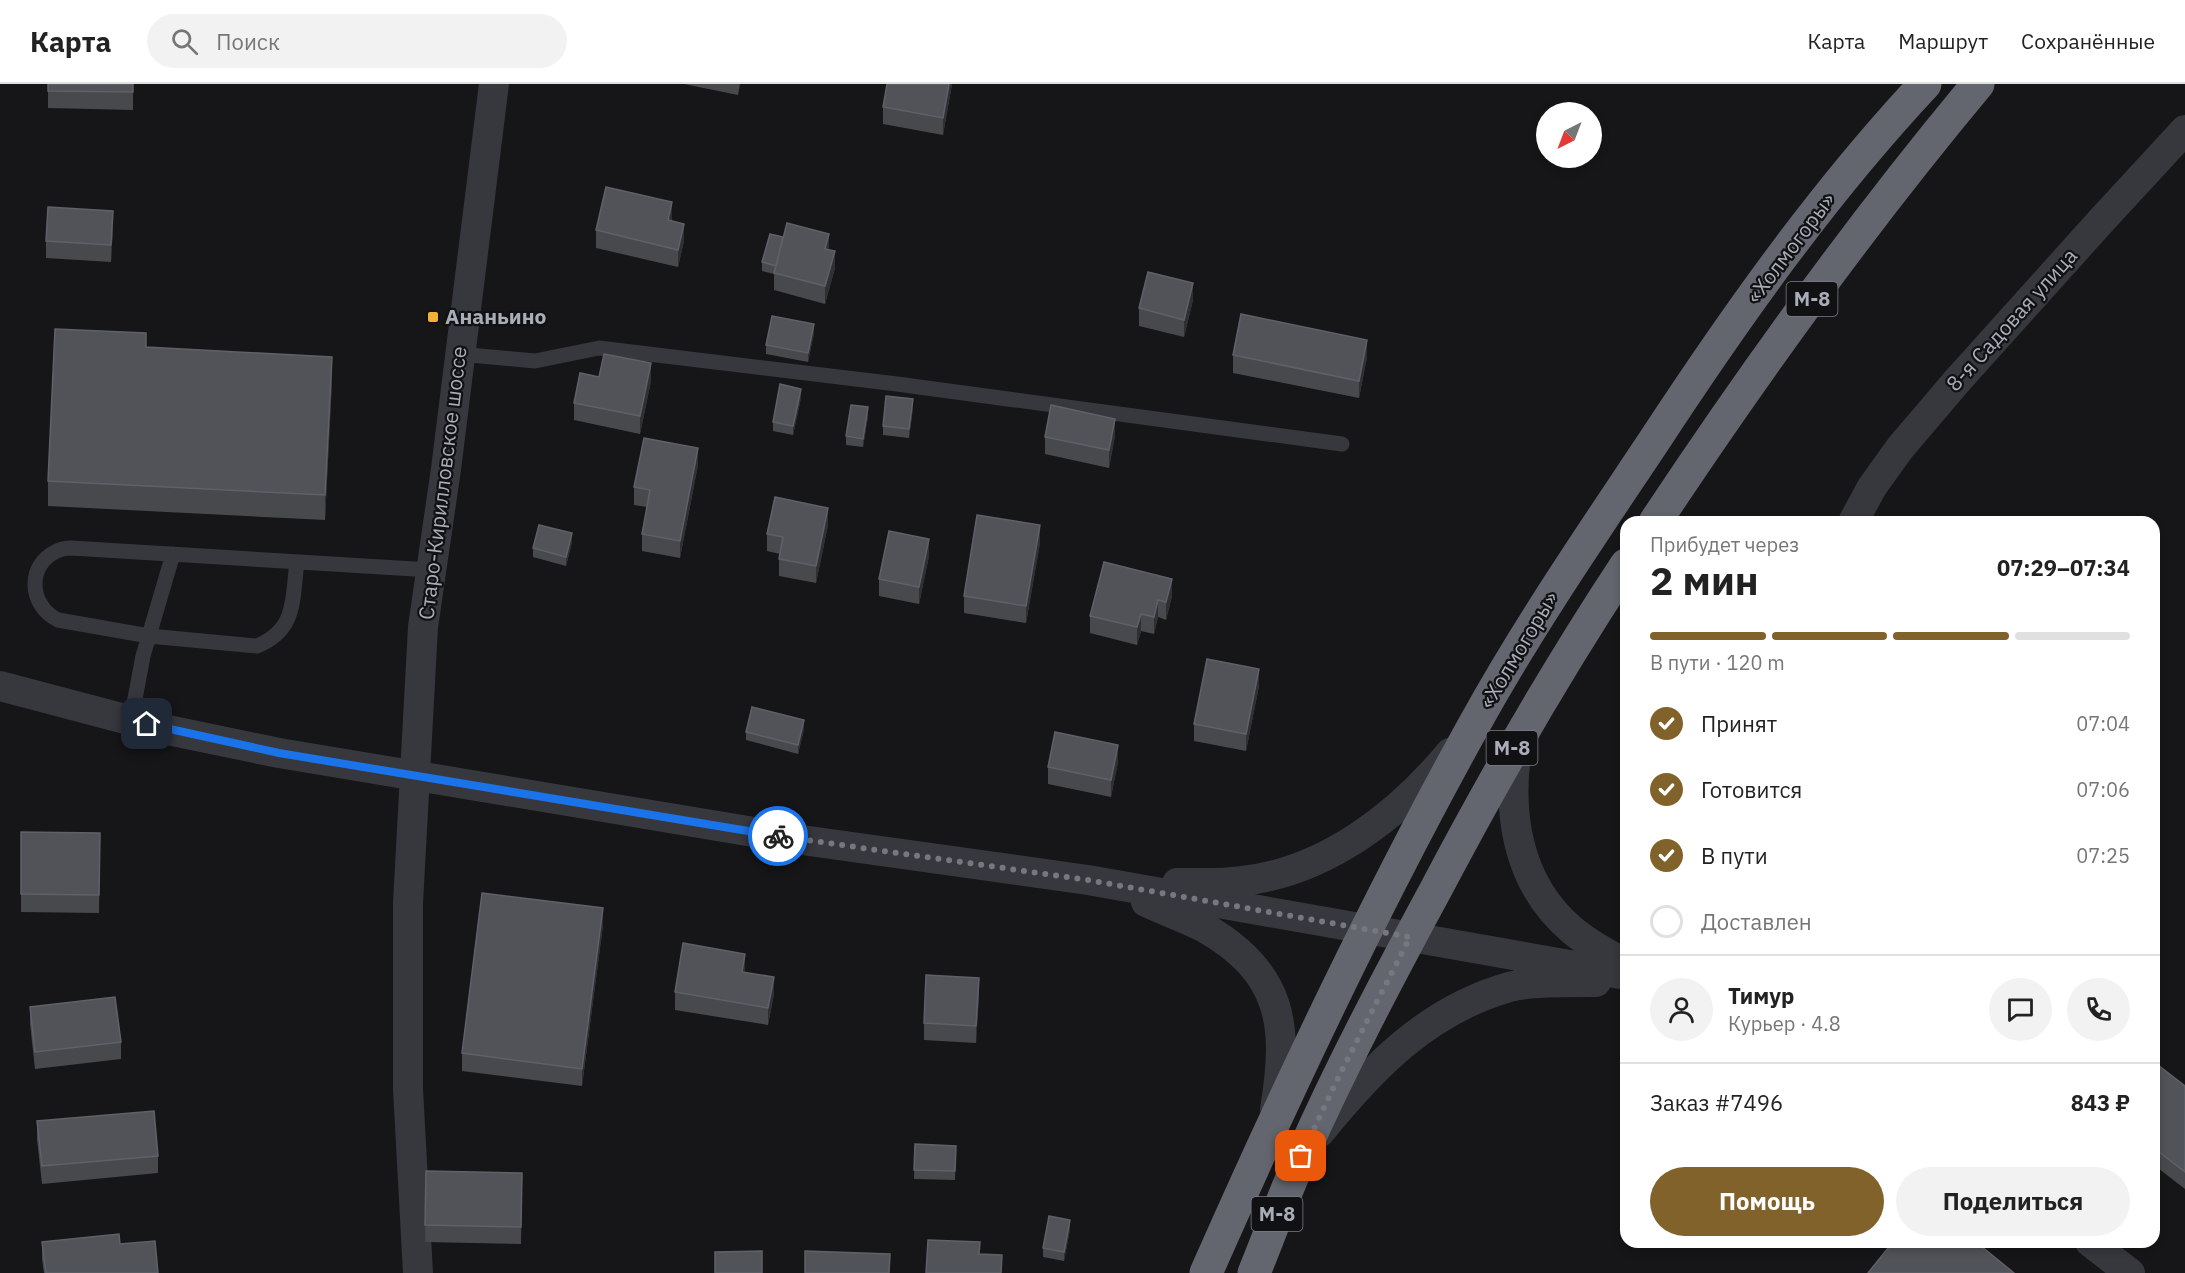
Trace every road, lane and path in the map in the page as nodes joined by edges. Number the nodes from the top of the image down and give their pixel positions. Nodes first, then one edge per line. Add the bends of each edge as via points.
1 (494, 84) edge
2 (1925, 84) edge
3 (1978, 84) edge
4 (2185, 130) edge
5 (459, 354) junction
6 (1342, 444) dead end
7 (1659, 516) edge
8 (1856, 516) edge
9 (172, 554) junction
10 (297, 562) junction
11 (431, 570) junction
12 (1620, 574) edge
13 (149, 636) junction
14 (0, 686) edge
15 (131, 720) junction
16 (1474, 724) junction
17 (1518, 737) junction
18 (414, 775) junction
19 (1102, 883) junction
20 (1366, 930) junction
21 (1410, 937) junction
22 (1620, 960) edge
23 (1620, 974) edge
24 (1620, 981) edge
25 (1274, 1120) junction
26 (1301, 1156) junction
27 (2098, 1248) edge
28 (418, 1273) edge
29 (1206, 1273) edge
30 (1254, 1273) edge
31 (2130, 1273) edge

1 - 5 street, Старо-Кирилловское шоссе
2 - 16 highway, «Холмогоры» / М-8 via 1822,204 1705,365 1572,563
3 - 7 highway, М-8 via 1880,207 1767,360
4 - 8 street, 8-я Садовая улица via 1907,439
5 - 6 lane via 535,361 599,348
5 - 11 street, Старо-Кирилловское шоссе
9 - 10 lane
9 - 13 lane
9 - 13 lane via 71,548 57,550 36,573 35,592 48,616
10 - 11 lane
10 - 13 lane via 290,614 282,631 269,641 256,646
11 - 18 street, Старо-Кирилловское шоссе via 423,627
12 - 17 highway, «Холмогоры» / М-8
13 - 15 lane
14 - 15 street
15 - 18 street via 279,753
16 - 19 street via 1411,795 1368,830 1323,856 1242,881
16 - 20 highway, «Холмогоры» / М-8
17 - 21 highway, «Холмогоры» / М-8
17 - 22 street via 1513,808 1523,860 1551,910 1572,931
18 - 19 street via 802,840
18 - 28 street, Старо-Кирилловское шоссе via 408,903 408,1089
19 - 20 street
19 - 25 street via 1204,928 1262,977 1274,998 1282,1046
20 - 21 street
20 - 25 highway, «Холмогоры» / М-8
21 - 23 street
21 - 26 highway, «Холмогоры» / М-8
24 - 26 street via 1511,987 1456,1008 1405,1041 1377,1066
25 - 29 highway, «Холмогоры» / М-8
26 - 30 highway, «Холмогоры» / М-8
27 - 31 street

